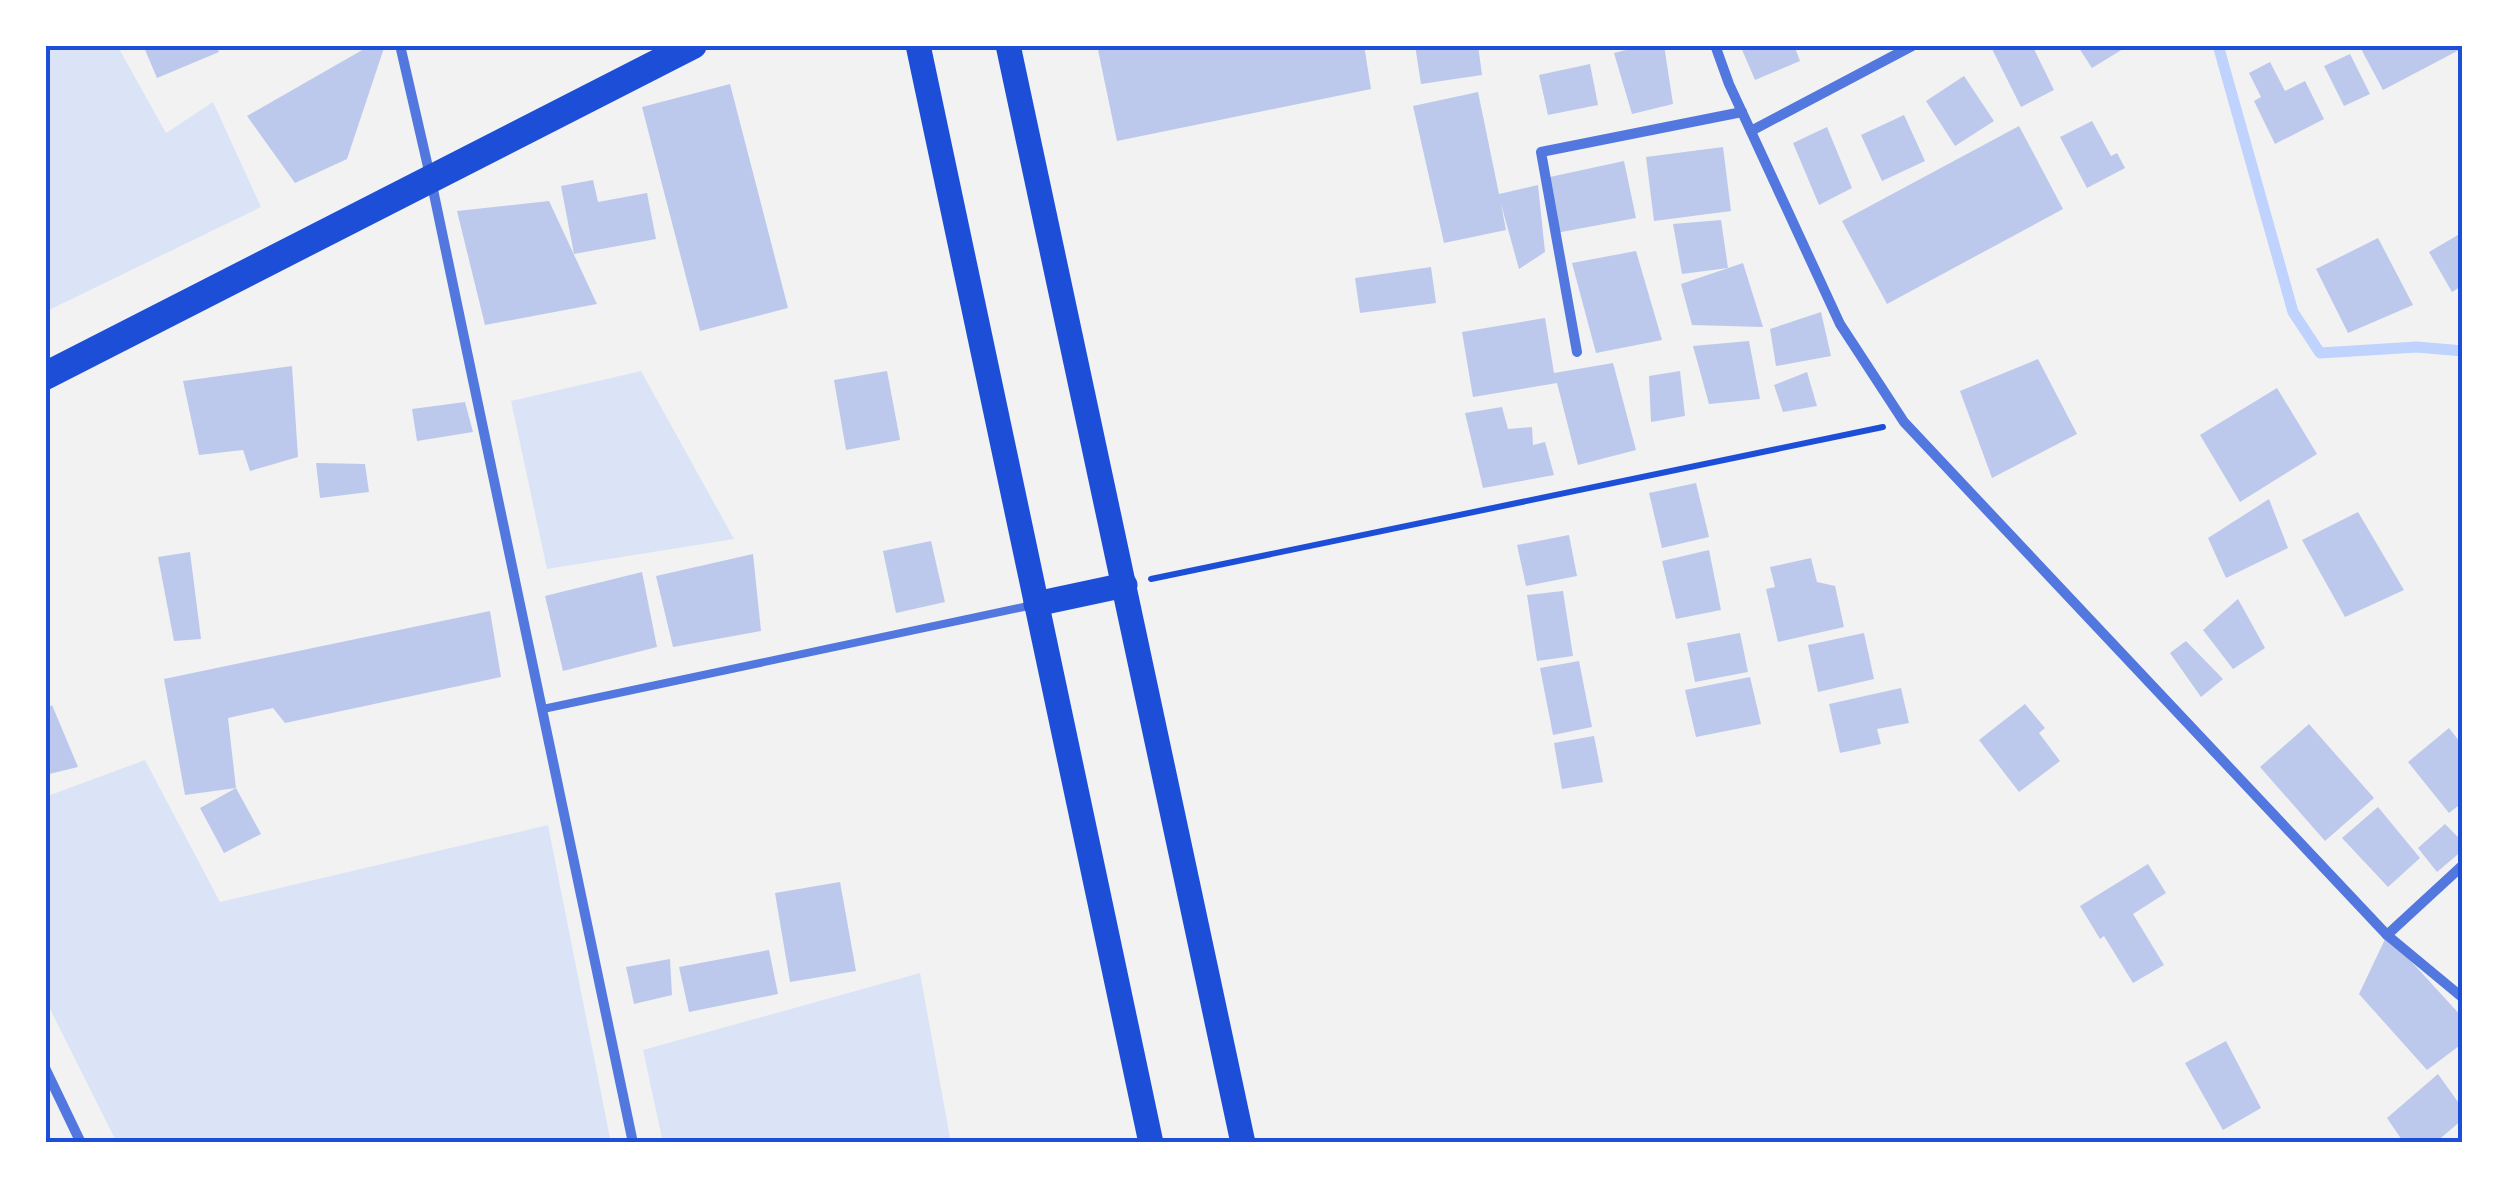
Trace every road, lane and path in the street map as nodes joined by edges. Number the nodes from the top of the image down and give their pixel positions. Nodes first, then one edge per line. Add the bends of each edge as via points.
1 (400, 45) edge
2 (693, 45) edge
3 (918, 45) edge
4 (1008, 45) edge
5 (1715, 45) edge
6 (1914, 45) edge
7 (1742, 112) junction
8 (1751, 131) junction
9 (431, 180) junction
10 (1577, 352) dead end
11 (45, 376) edge
12 (1904, 422) junction
13 (1125, 585) junction
14 (1036, 604) junction
15 (544, 710) junction
16 (2463, 865) edge
17 (2387, 935) junction
18 (2463, 998) edge
19 (45, 1068) edge
20 (81, 1143) edge
21 (633, 1143) edge
22 (1151, 1143) edge
23 (1242, 1143) edge

1 - 9 street
2 - 9 highway
3 - 14 main road
4 - 13 main road
5 - 7 street
6 - 8 street
7 - 8 street
7 - 10 street via 1541,152
8 - 12 street via 1840,324
9 - 11 highway
9 - 15 street
12 - 13 path
12 - 17 street
13 - 14 main road
13 - 23 main road
14 - 15 lane
14 - 22 main road
15 - 21 street
16 - 17 street
17 - 18 street
19 - 20 street

